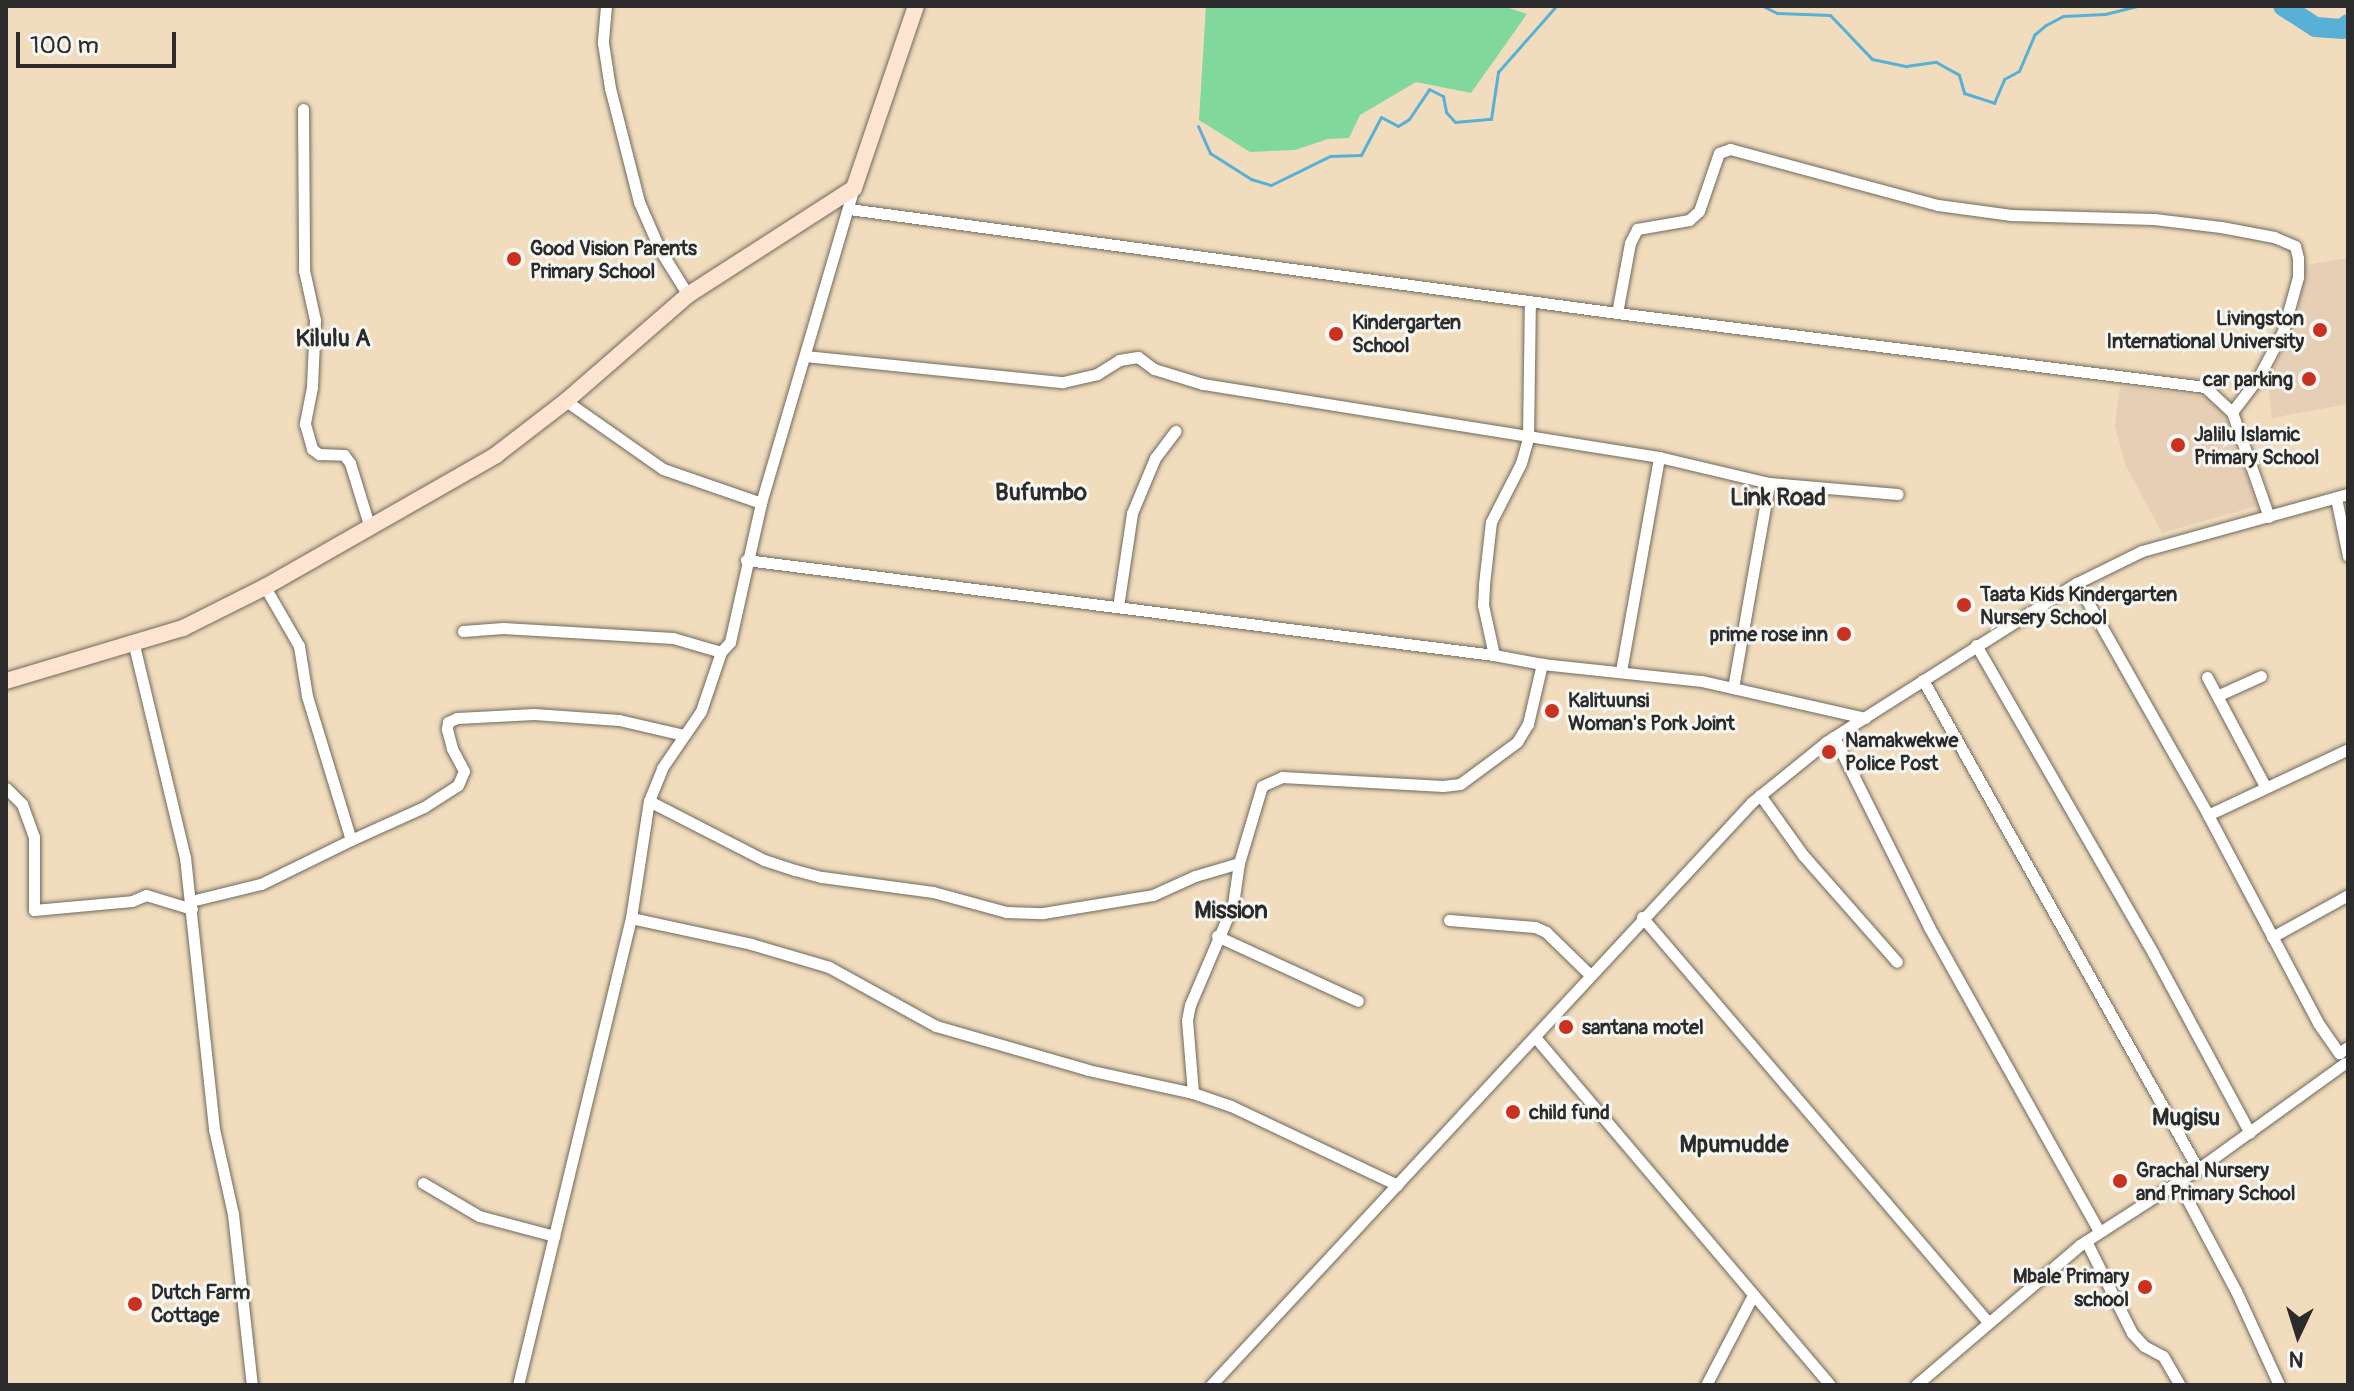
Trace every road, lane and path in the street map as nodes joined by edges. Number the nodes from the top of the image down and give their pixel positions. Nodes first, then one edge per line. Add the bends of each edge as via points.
1 (606, 6) edge
2 (914, 13) edge
3 (303, 109) dead end
4 (854, 188) junction
5 (849, 209) junction
6 (688, 295) junction
7 (1530, 301) junction
8 (1617, 313) junction
9 (805, 356) junction
10 (566, 401) junction
11 (2232, 412) junction
12 (1175, 431) dead end
13 (1528, 438) junction
14 (1659, 457) junction
15 (1769, 483) junction
16 (1898, 494) dead end
17 (2348, 494) edge
18 (2336, 498) junction
19 (761, 503) junction
20 (2269, 517) junction
21 (370, 528) junction
22 (2348, 556) edge
23 (746, 560) junction
24 (2077, 583) junction
25 (265, 587) junction
26 (1118, 607) junction
27 (463, 631) dead end
28 (133, 641) junction
29 (1976, 645) junction
30 (721, 652) junction
31 (1494, 655) junction
32 (1542, 664) junction
33 (1621, 671) junction
34 (2261, 676) dead end
35 (2207, 677) dead end
36 (1923, 680) junction
37 (6, 681) edge
38 (1733, 688) junction
39 (2219, 695) junction
40 (1865, 718) junction
41 (684, 735) junction
42 (1834, 737) junction
43 (2348, 749) edge
44 (2265, 786) junction
45 (6, 788) edge
46 (1760, 795) junction
47 (649, 801) junction
48 (2208, 815) junction
49 (351, 840) junction
50 (1239, 863) junction
51 (2348, 895) edge
52 (191, 905) junction
53 (1642, 917) junction
54 (631, 918) junction
55 (1449, 920) dead end
56 (1217, 936) junction
57 (2272, 937) junction
58 (1897, 962) dead end
59 (1590, 975) junction
60 (1358, 1001) dead end
61 (1535, 1037) junction
62 (2345, 1058) edge
63 (1193, 1093) junction
64 (2250, 1133) junction
65 (2198, 1169) junction
66 (2178, 1182) junction
67 (423, 1183) dead end
68 (1397, 1185) junction
69 (2099, 1231) junction
70 (554, 1236) junction
71 (2086, 1241) junction
72 (1753, 1295) junction
73 (1988, 1322) junction
74 (252, 1385) edge
75 (518, 1385) edge
76 (1211, 1385) edge
77 (1706, 1385) edge
78 (1830, 1385) edge
79 (1916, 1385) edge
80 (2180, 1385) edge
81 (2279, 1385) edge

1 - 6 street via 603,43 610,88 639,202
2 - 4 street
3 - 21 street via 304,270 315,320 305,424 312,449 344,455 350,463
4 - 5 street
4 - 6 street
5 - 7 street
5 - 9 street
6 - 10 street
7 - 8 street
7 - 13 street
8 - 11 street via 2205,387
8 - 11 street via 1637,229 1689,220 1699,211 1719,153 1730,149 1938,205 2011,215 2154,219 2221,227 2274,237 2295,246 2298,258 2283,331
9 - 13 street via 1063,382 1138,357 1154,369 1203,384
9 - 19 street
10 - 19 street via 663,469
10 - 21 street via 496,455
11 - 20 street
12 - 26 street via 1155,458 1132,513
13 - 14 street
13 - 31 street via 1491,522 1483,605
14 - 15 street
14 - 33 street
15 - 16 street
15 - 38 street
17 - 18 street
18 - 20 street
18 - 22 street
19 - 23 street
20 - 24 street via 2142,551
21 - 25 street
23 - 26 street
23 - 30 street via 730,642
24 - 29 street
24 - 48 street
25 - 28 street via 183,628
25 - 49 street via 299,646 307,696
26 - 31 street
27 - 30 street via 503,628 673,638
28 - 37 street
28 - 52 street via 169,779
29 - 36 street
29 - 64 street
30 - 41 street via 701,711
31 - 32 street
32 - 33 street
32 - 50 street via 1528,724 1517,742 1460,784 1271,780 1262,786
33 - 38 street
34 - 39 street
35 - 39 street
36 - 40 street
36 - 65 street
38 - 40 street
39 - 44 street
40 - 42 street
41 - 47 street
41 - 49 street via 619,720 534,714 457,718 447,729 464,771 458,785 424,807
42 - 46 street
42 - 69 street via 1936,940
43 - 44 street
44 - 48 street
45 - 52 street via 22,804 34,837 34,910 132,901 146,895
46 - 53 street
46 - 58 street via 1803,855
47 - 50 street via 764,860 795,870 933,892 1006,912 1043,913 1153,895
47 - 54 street
48 - 57 street
49 - 52 street via 261,884
50 - 56 street via 1233,904
51 - 57 street
52 - 74 street via 214,1129 233,1214
53 - 59 street
53 - 73 street
54 - 63 street via 829,967 936,1026 1088,1070
54 - 70 street
55 - 59 street via 1535,927
56 - 60 street
56 - 63 street via 1187,1020
57 - 62 street via 2318,1023
59 - 61 street
61 - 68 street
61 - 72 street
62 - 64 street
63 - 68 street
64 - 65 street
65 - 66 street
66 - 69 street
66 - 81 street
67 - 70 street via 479,1216
68 - 76 street
69 - 71 street
70 - 75 street
71 - 73 street
71 - 80 street via 2132,1333 2163,1356
72 - 77 street
72 - 78 street
73 - 79 street

